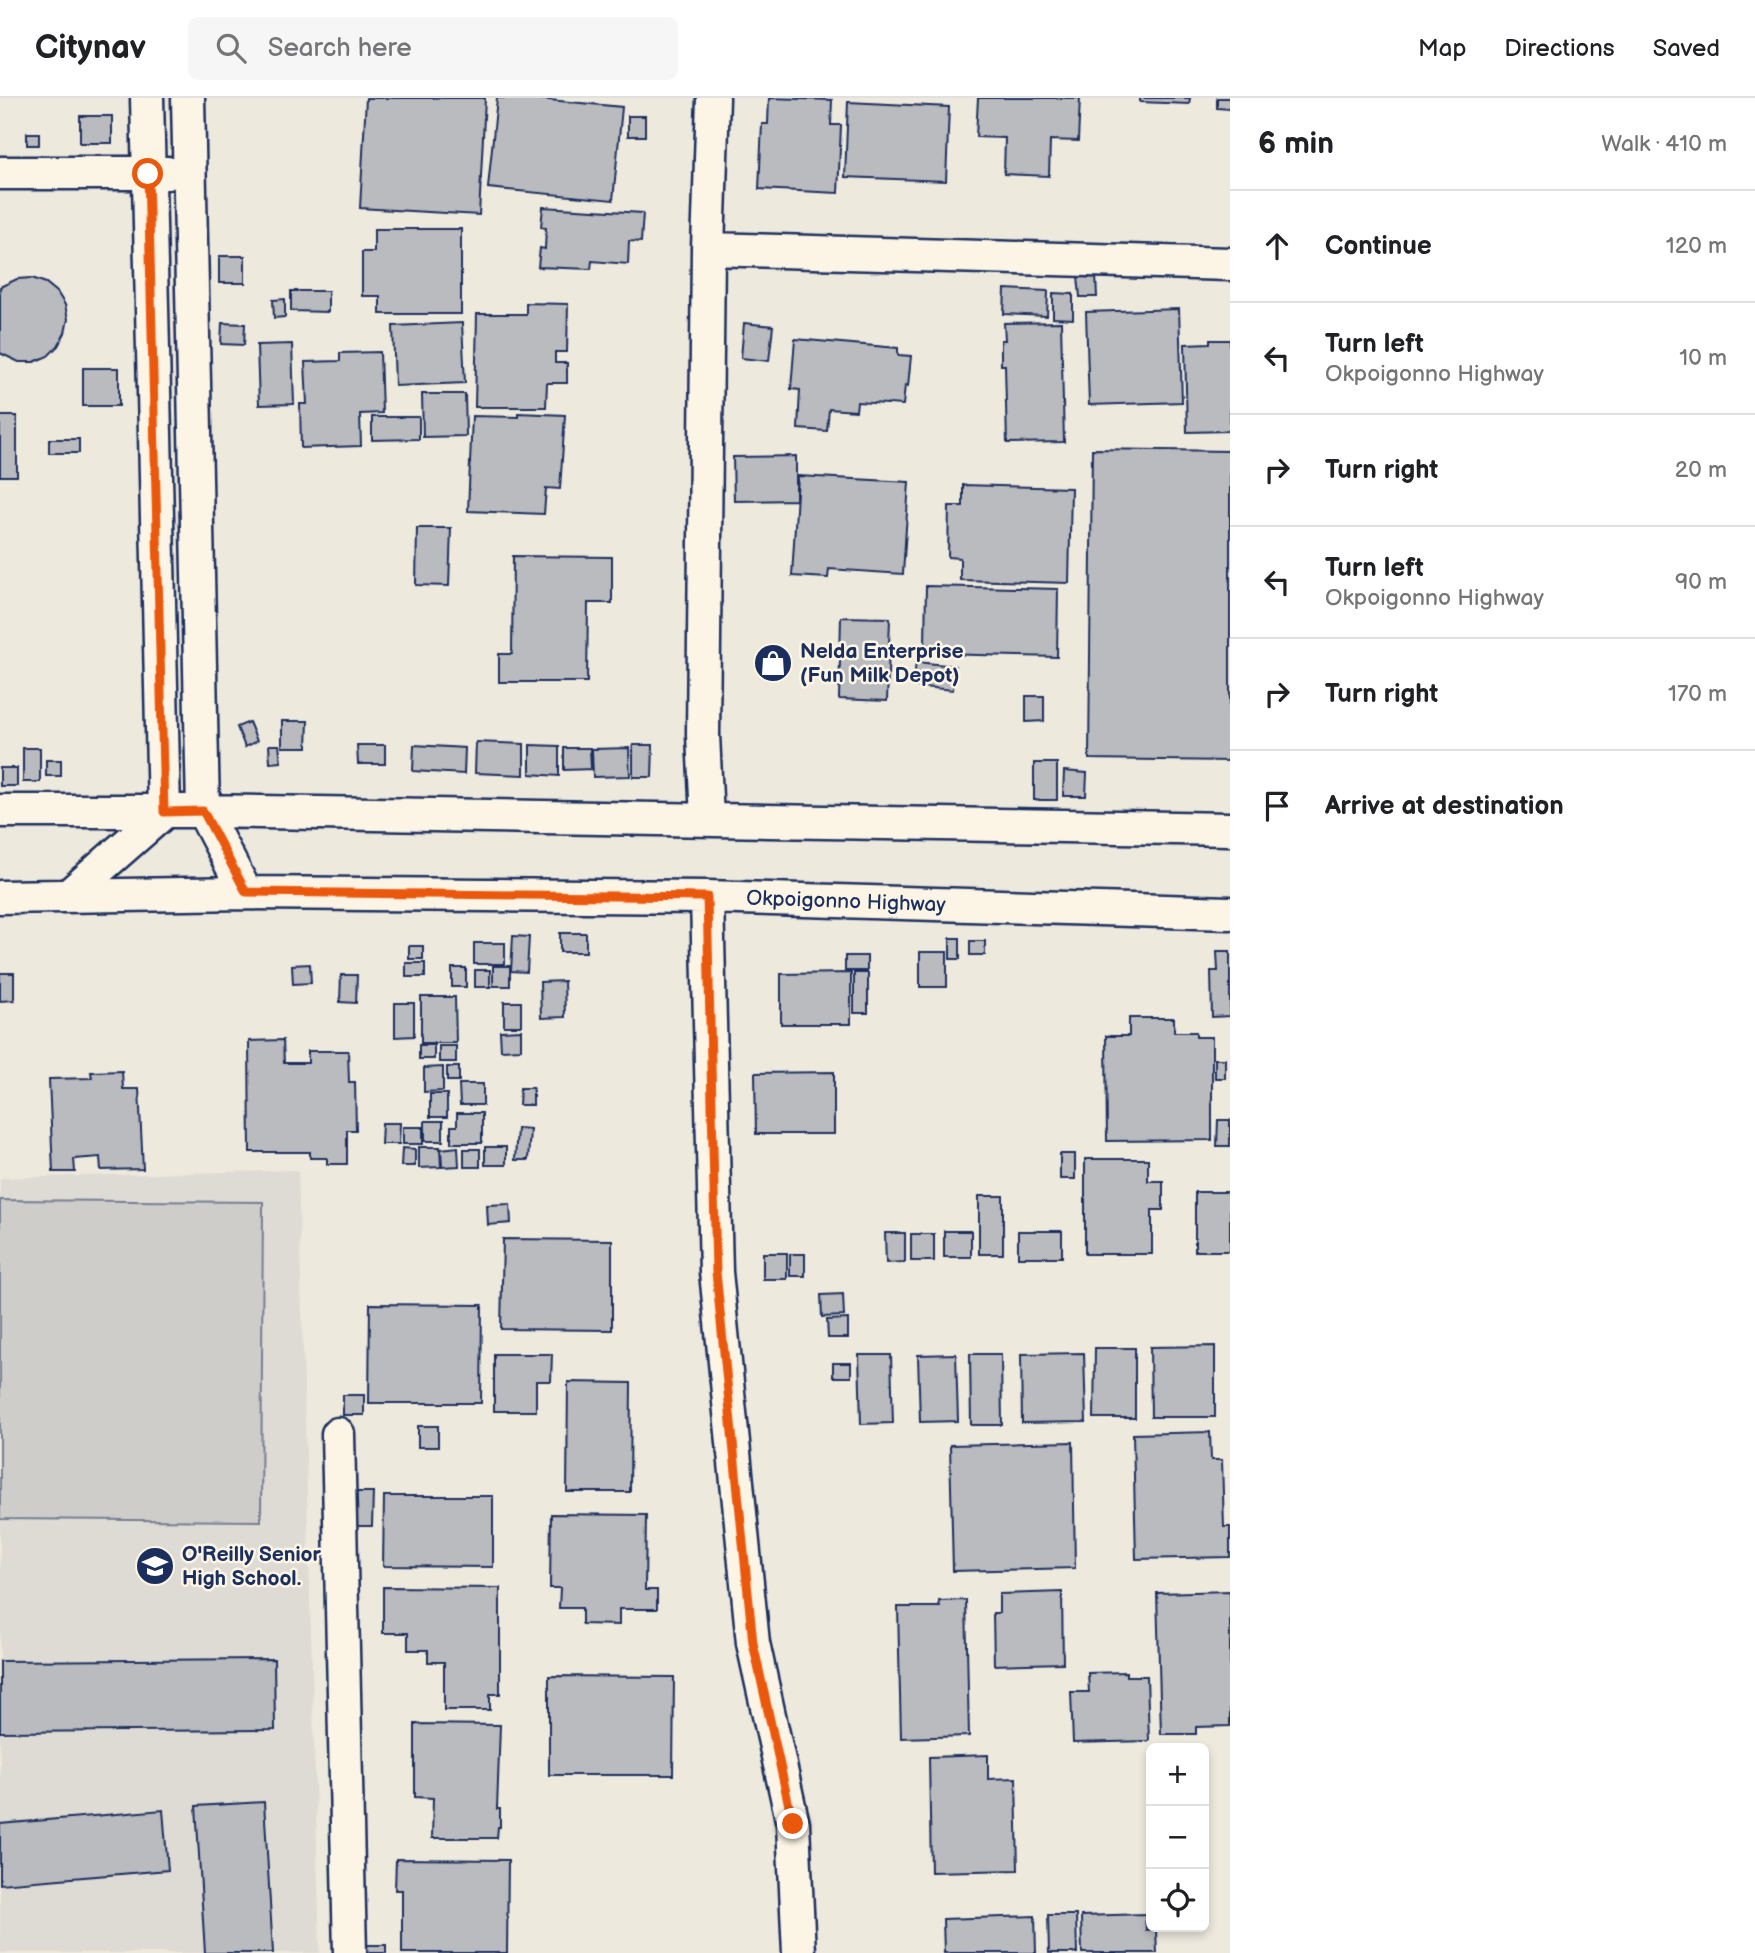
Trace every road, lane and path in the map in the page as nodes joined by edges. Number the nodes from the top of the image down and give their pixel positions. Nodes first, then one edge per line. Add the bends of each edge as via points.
1 (147, 98) edge
2 (188, 98) edge
3 (713, 98) edge
4 (190, 172) junction
5 (0, 173) edge
6 (148, 174) junction
7 (708, 249) junction
8 (1230, 264) edge
9 (0, 811) edge
10 (203, 811) junction
11 (164, 812) junction
12 (707, 819) junction
13 (1230, 829) edge
14 (246, 892) junction
15 (68, 896) junction
16 (0, 897) edge
17 (707, 897) junction
18 (1230, 913) edge
19 (338, 1434) dead end
20 (350, 1953) edge
21 (799, 1953) edge

1 - 6 street
2 - 4 street
3 - 7 street
4 - 6 street
4 - 10 street
5 - 6 street
6 - 11 street
7 - 8 street
7 - 12 street via 703,735
9 - 11 street
10 - 11 street
10 - 12 street
10 - 14 street
11 - 15 street
12 - 13 street
14 - 15 street, Okpoigonno Highway
14 - 17 street, Okpoigonno Highway
15 - 16 street, Okpoigonno Highway
17 - 18 street, Okpoigonno Highway
17 - 21 street via 716,1272 753,1643 793,1824
19 - 20 street

